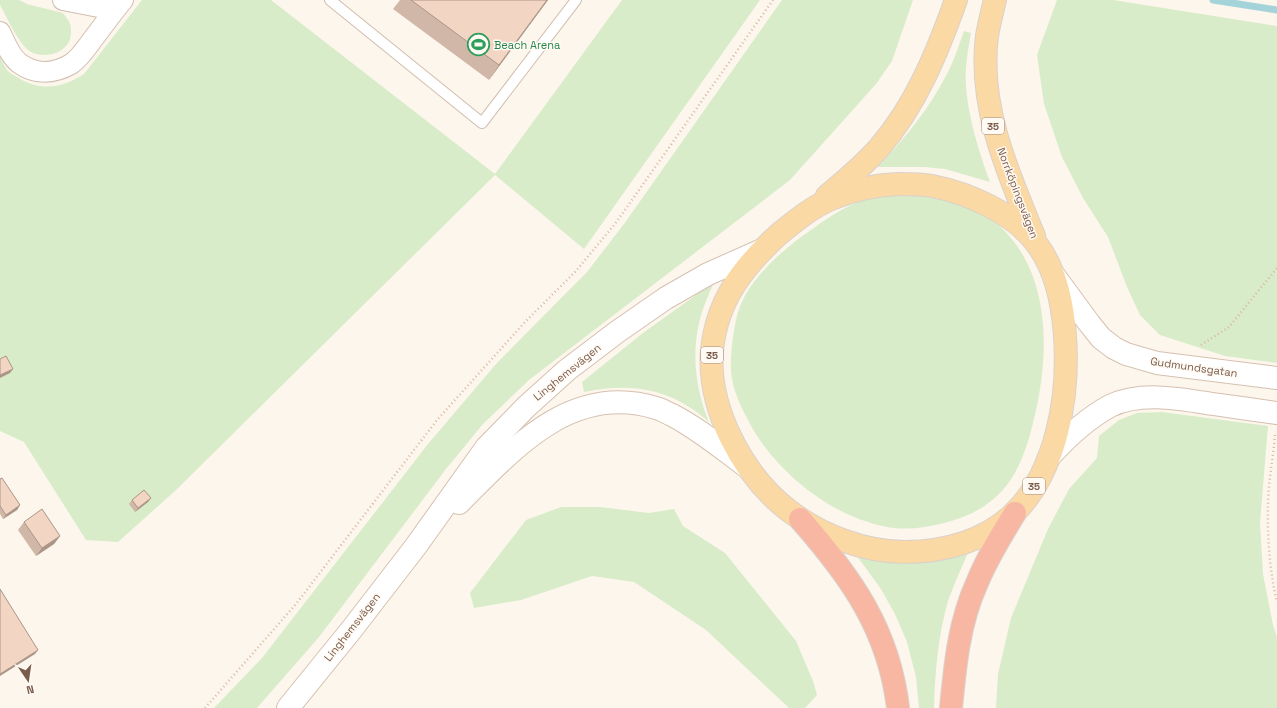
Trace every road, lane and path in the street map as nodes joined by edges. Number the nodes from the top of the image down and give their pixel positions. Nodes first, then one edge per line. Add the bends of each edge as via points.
1 (63, 0) edge
2 (330, 0) edge
3 (576, 0) edge
4 (773, 0) edge
5 (956, 0) edge
6 (995, 0) edge
7 (119, 5) edge
8 (0, 32) edge
9 (816, 206) junction
10 (1038, 244) junction
11 (762, 250) junction
12 (1277, 268) edge
13 (1052, 273) junction
14 (1198, 346) dead end
15 (1277, 378) edge
16 (1276, 420) edge
17 (1049, 457) junction
18 (747, 467) junction
19 (1015, 513) junction
20 (800, 520) junction
21 (416, 546) junction
22 (1277, 602) edge
23 (205, 708) edge
24 (288, 708) edge
25 (898, 708) edge
26 (952, 708) edge

1 - 7 street
2 - 3 lane via 482,123
4 - 23 path via 615,224 575,272 525,322 437,420 296,604
5 - 9 main road, 35 via 930,67 898,124 878,149
6 - 10 main road, Norrköpingsvägen / 35 via 987,36 985,62 994,132
7 - 8 street via 72,63 45,73 18,63
9 - 10 main road, 35 via 843,194 880,185 932,186 968,197 1003,214
9 - 11 main road, 35
10 - 13 main road, 35
11 - 18 main road, 35 via 728,294 714,333 712,353 721,413
11 - 21 main road, Linghemsvägen via 708,274 666,298 567,370 486,448
12 - 14 path via 1229,327
13 - 15 main road, Gudmundsgatan via 1101,338 1126,354 1157,363
13 - 17 main road, 35 via 1060,296 1066,348 1062,408
16 - 17 main road via 1182,399 1152,397 1129,400 1111,406 1090,419 1074,431
16 - 22 path via 1268,506 1270,549
17 - 19 main road, 35 via 1026,500
18 - 20 main road, 35 via 771,495
18 - 21 main road, Linghemsvägen via 690,425 656,408 634,403 596,404 556,418 523,442
19 - 20 main road, 35 via 999,526 974,539 944,549 921,552 868,548 826,533
19 - 26 highway via 986,562 968,606 955,665
20 - 25 highway via 844,572 869,611 888,657
21 - 24 main road, Linghemsvägen

